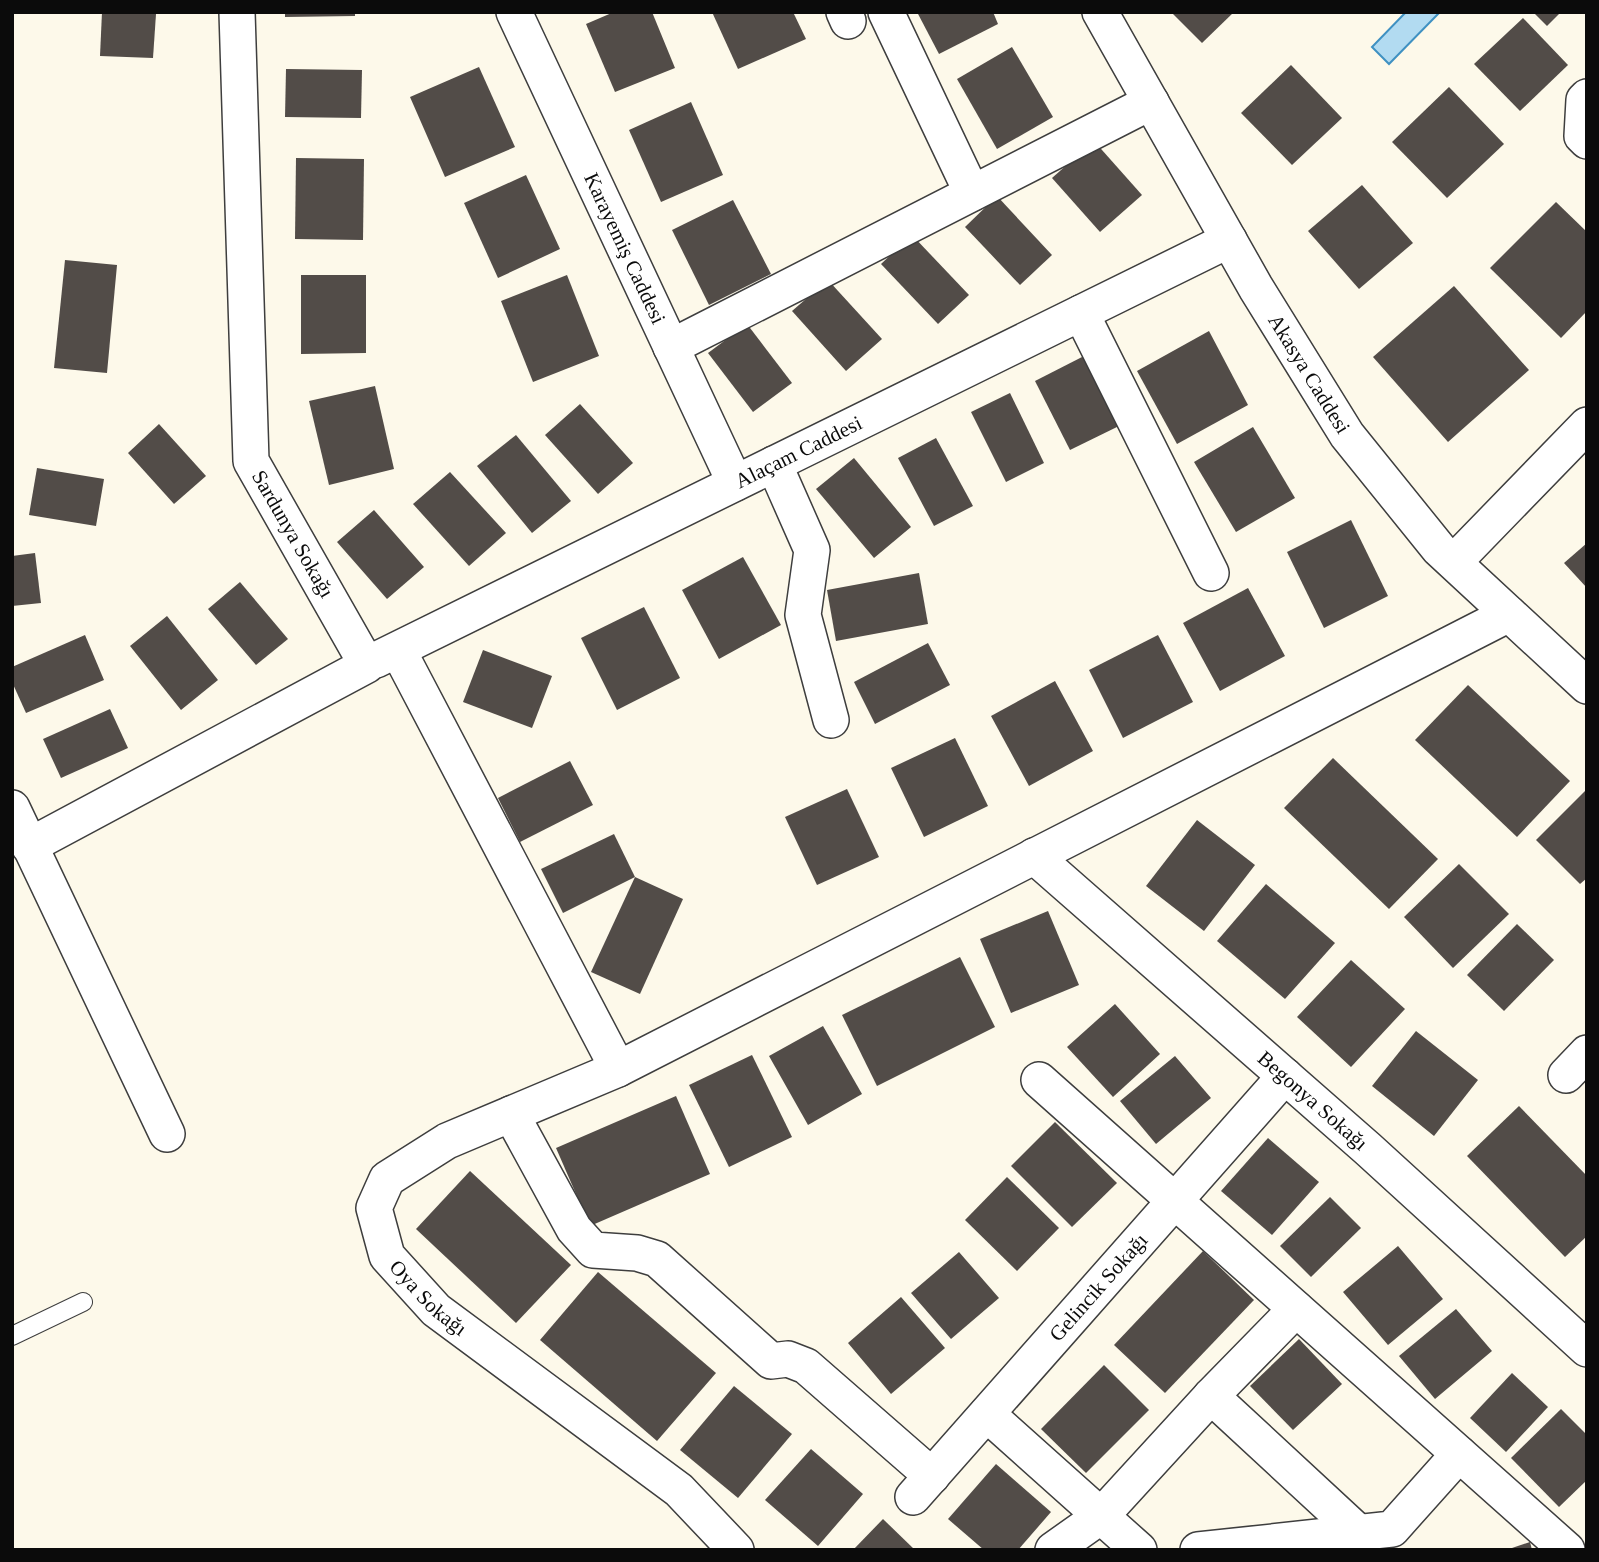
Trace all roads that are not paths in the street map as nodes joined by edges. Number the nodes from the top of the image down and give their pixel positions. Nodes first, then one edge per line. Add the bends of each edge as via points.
1 (237, 12) edge
2 (886, 12) edge
3 (1100, 12) edge
4 (522, 15) edge
5 (1587, 97) edge
6 (1151, 103) junction
7 (1587, 141) edge
8 (972, 193) junction
9 (1229, 240) junction
10 (1081, 313) junction
11 (671, 346) junction
12 (1587, 425) edge
13 (774, 464) junction
14 (735, 484) junction
15 (1454, 562) junction
16 (1211, 573) dead end
17 (1509, 614) junction
18 (382, 657) junction
19 (1587, 686) edge
20 (831, 720) dead end
21 (12, 808) edge
22 (29, 846) junction
23 (1034, 856) junction
24 (618, 1069) junction
25 (1285, 1076) junction
26 (1039, 1080) dead end
27 (512, 1114) junction
28 (167, 1134) dead end
29 (1174, 1201) junction
30 (83, 1302) dead end
31 (1296, 1309) junction
32 (12, 1336) edge
33 (1587, 1349) edge
34 (1211, 1396) junction
35 (987, 1414) junction
36 (1459, 1454) junction
37 (1101, 1516) junction
38 (1359, 1533) junction
39 (736, 1550) edge
40 (1053, 1550) edge
41 (1139, 1550) edge
42 (1198, 1550) edge
43 (1567, 1550) edge

1 - 18 street, Sardunya Sokağı via 251,461
2 - 8 street
3 - 6 street, Akasya Caddesi
4 - 11 street, Karayemiş Caddesi
5 - 7 street via 1582,136
6 - 8 street
6 - 9 street, Akasya Caddesi
8 - 11 street
9 - 10 street, Alaçam Caddesi
9 - 15 street, Akasya Caddesi via 1347,435
10 - 13 street, Alaçam Caddesi
10 - 16 street
11 - 14 street, Karayemiş Caddesi
12 - 15 street
13 - 14 street, Alaçam Caddesi
13 - 20 street via 812,551 803,615
14 - 18 street, Alaçam Caddesi
15 - 17 street, Akasya Caddesi
17 - 19 street, Akasya Caddesi
17 - 23 street, Oya Sokağı
18 - 22 street
18 - 24 street, Sardunya Sokağı
21 - 22 street
22 - 28 street
23 - 24 street, Oya Sokağı
23 - 25 street, Begonya Sokağı
24 - 27 street, Oya Sokağı
25 - 29 street, Gelincik Sokağı
25 - 33 street, Begonya Sokağı
26 - 29 street
27 - 35 street, Gelincik Sokağı via 574,1228 593,1250 637,1252 657,1259 771,1361 789,1359 806,1366 923,1486
27 - 39 street, Oya Sokağı via 447,1141 387,1179 374,1208 387,1256 436,1310 679,1490
29 - 31 street
29 - 35 street, Gelincik Sokağı
30 - 32 lane
31 - 34 street
31 - 36 street
34 - 37 street
34 - 38 street
35 - 37 street
36 - 38 street via 1392,1529
36 - 43 street
37 - 40 street
37 - 41 street
38 - 42 street

